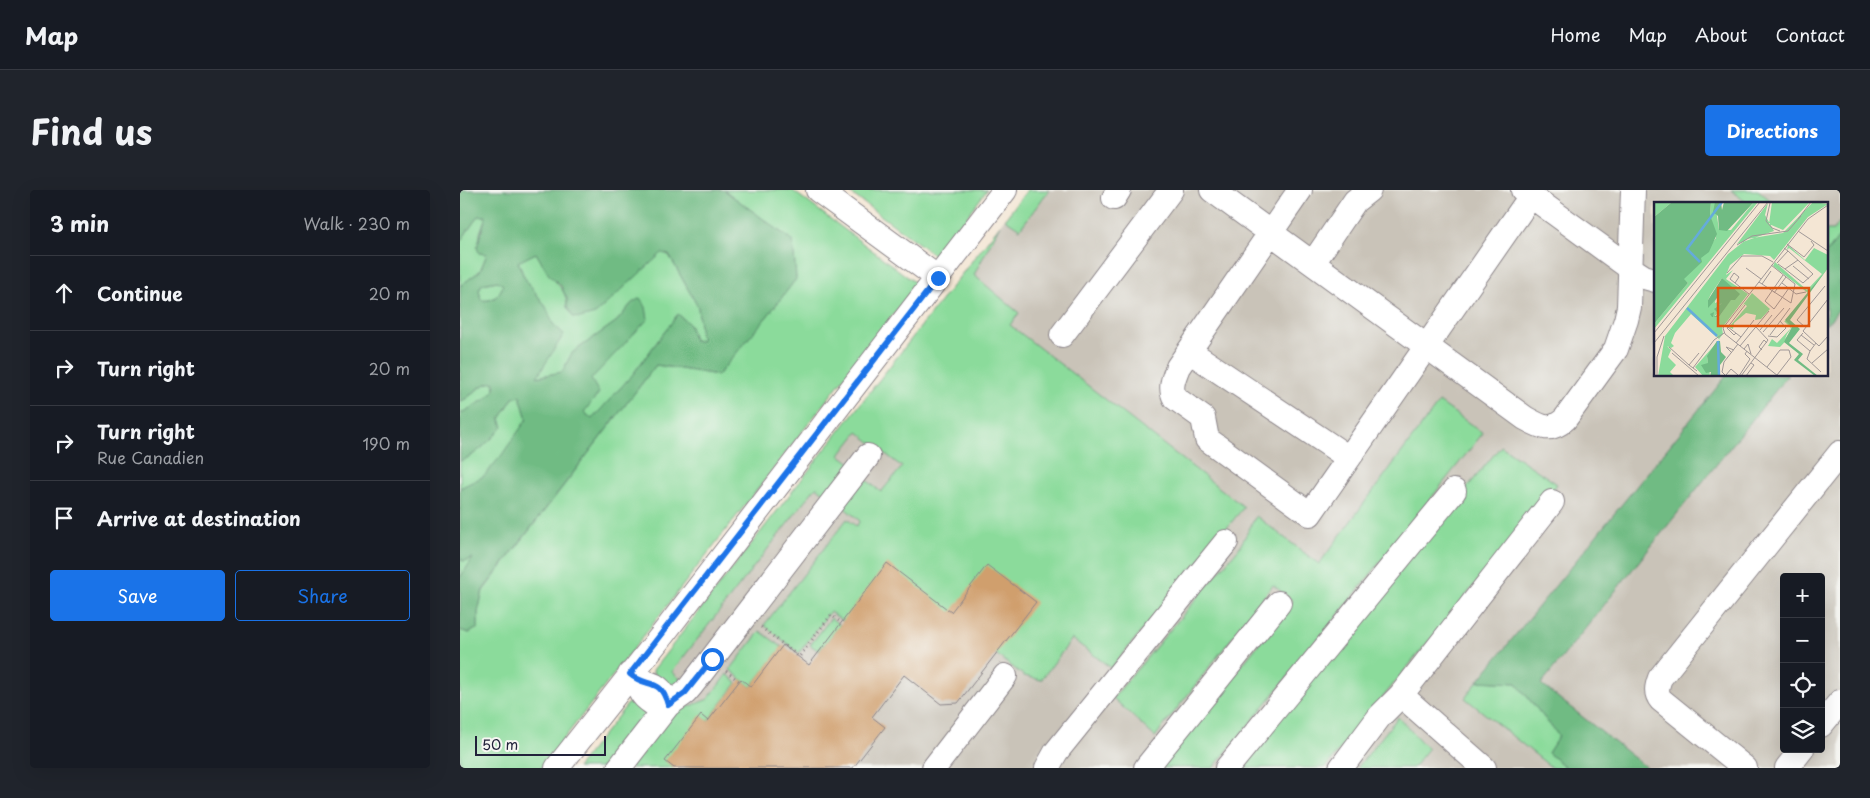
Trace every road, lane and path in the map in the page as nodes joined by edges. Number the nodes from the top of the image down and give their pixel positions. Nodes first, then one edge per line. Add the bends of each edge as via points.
1 (818, 190) edge
2 (1005, 190) edge
3 (1171, 190) edge
4 (1212, 190) edge
5 (1300, 190) edge
6 (1369, 190) edge
7 (1633, 190) edge
8 (1527, 193) edge
9 (1270, 232) junction
10 (1313, 264) junction
11 (1630, 268) junction
12 (938, 278) junction
13 (1654, 280) edge
14 (1062, 335) dead end
15 (1427, 346) junction
16 (1189, 351) junction
17 (1840, 453) edge
18 (868, 456) dead end
19 (1349, 458) junction
20 (1454, 491) dead end
21 (1552, 502) dead end
22 (1226, 542) dead end
23 (1278, 603) dead end
24 (842, 623) dead end
25 (762, 628) dead end
26 (728, 672) dead end
27 (1005, 676) dead end
28 (634, 677) junction
29 (739, 681) dead end
30 (1401, 695) junction
31 (1840, 702) edge
32 (668, 705) junction
33 (1825, 720) edge
34 (1799, 753) edge
35 (557, 768) edge
36 (619, 768) edge
37 (934, 768) edge
38 (1047, 768) edge
39 (1146, 768) edge
40 (1227, 768) edge
41 (1341, 768) edge
42 (1484, 768) edge
43 (1745, 768) edge
44 (1787, 768) edge

1 - 12 street
2 - 12 street
3 - 14 street
4 - 9 street
5 - 9 street
6 - 10 street via 1356,200
7 - 11 street
8 - 11 street
8 - 15 street
9 - 10 street
9 - 16 street
10 - 15 street
11 - 13 street
11 - 15 street via 1629,307 1616,349 1558,426 1549,428 1525,418
12 - 28 street
15 - 19 street
16 - 19 street
16 - 19 street via 1174,377 1172,393 1175,398 1203,418 1207,439 1310,514
17 - 43 street via 1658,683 1661,700
18 - 32 street via 691,686
20 - 40 street
21 - 30 street
22 - 38 street via 1056,752
23 - 39 street
24 - 25 path via 831,615 799,657
26 - 29 path
27 - 37 street
28 - 32 street via 642,695 657,707
28 - 35 street
30 - 41 street via 1380,716
30 - 42 street
31 - 33 street
32 - 36 street
34 - 44 street

